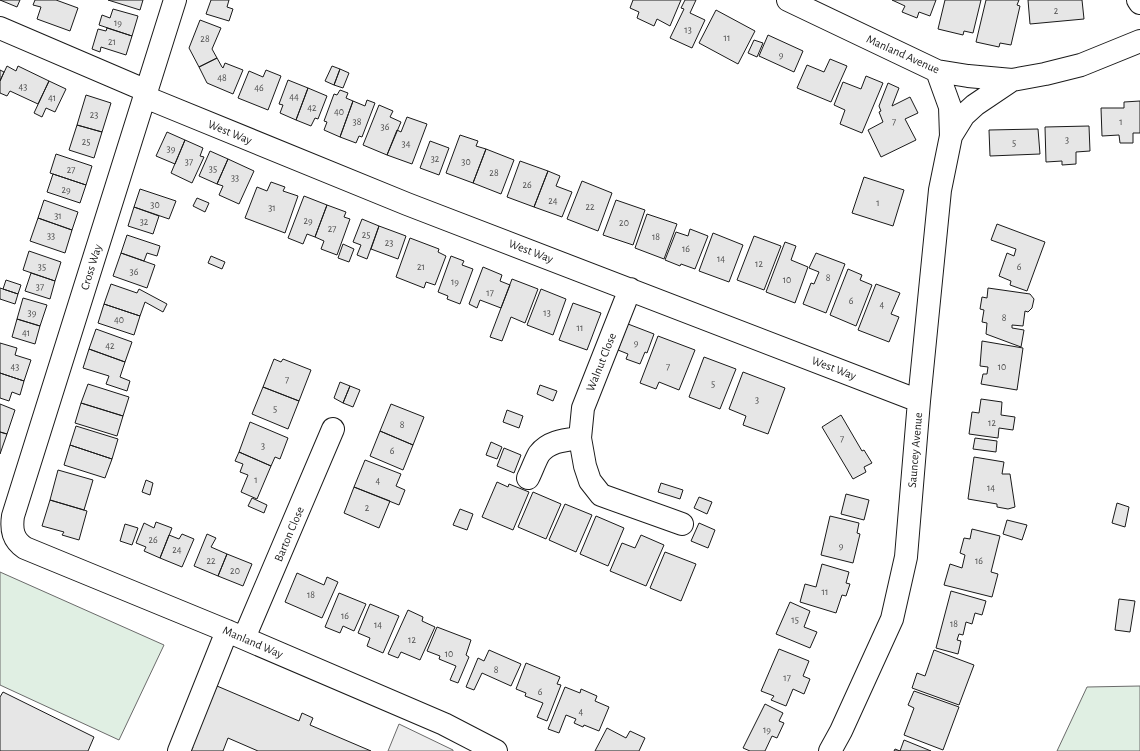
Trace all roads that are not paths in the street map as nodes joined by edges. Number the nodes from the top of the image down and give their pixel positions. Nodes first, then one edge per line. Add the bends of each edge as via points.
1 (175, 0) edge
2 (788, 0) edge
3 (1138, 0) edge
4 (1140, 3) edge
5 (0, 28) edge
6 (1140, 41) edge
7 (937, 70) junction
8 (1012, 80) junction
9 (146, 94) junction
10 (951, 136) junction
11 (630, 289) junction
12 (919, 401) junction
13 (333, 429) dead end
14 (580, 438) junction
15 (528, 478) dead end
16 (682, 524) dead end
17 (13, 535) joint
18 (235, 635) junction
19 (179, 751) edge
20 (496, 751) edge
21 (830, 751) edge

1 - 9 street, Cross Way
2 - 7 street, Manland Avenue
3 - 4 street
5 - 9 street, West Way
6 - 8 street, Manland Avenue via 1081,65
7 - 8 street, Manland Avenue
7 - 10 street, Sauncey Avenue via 950,107
8 - 10 street, Sauncey Avenue via 975,104 964,115
9 - 11 street, West Way via 407,204
9 - 17 street, Cross Way via 13,516
10 - 12 street, Sauncey Avenue via 940,190
11 - 12 street, West Way
11 - 14 street, Walnut Close via 583,408
12 - 21 street, Sauncey Avenue via 906,557 892,619
13 - 18 street, Barton Close
14 - 15 street via 558,441 548,446 539,454
14 - 16 street, Walnut Close via 590,481 601,495
17 - 18 street, Manland Way via 25,548
18 - 19 street, Barton Close
18 - 20 street, Manland Way via 444,724

